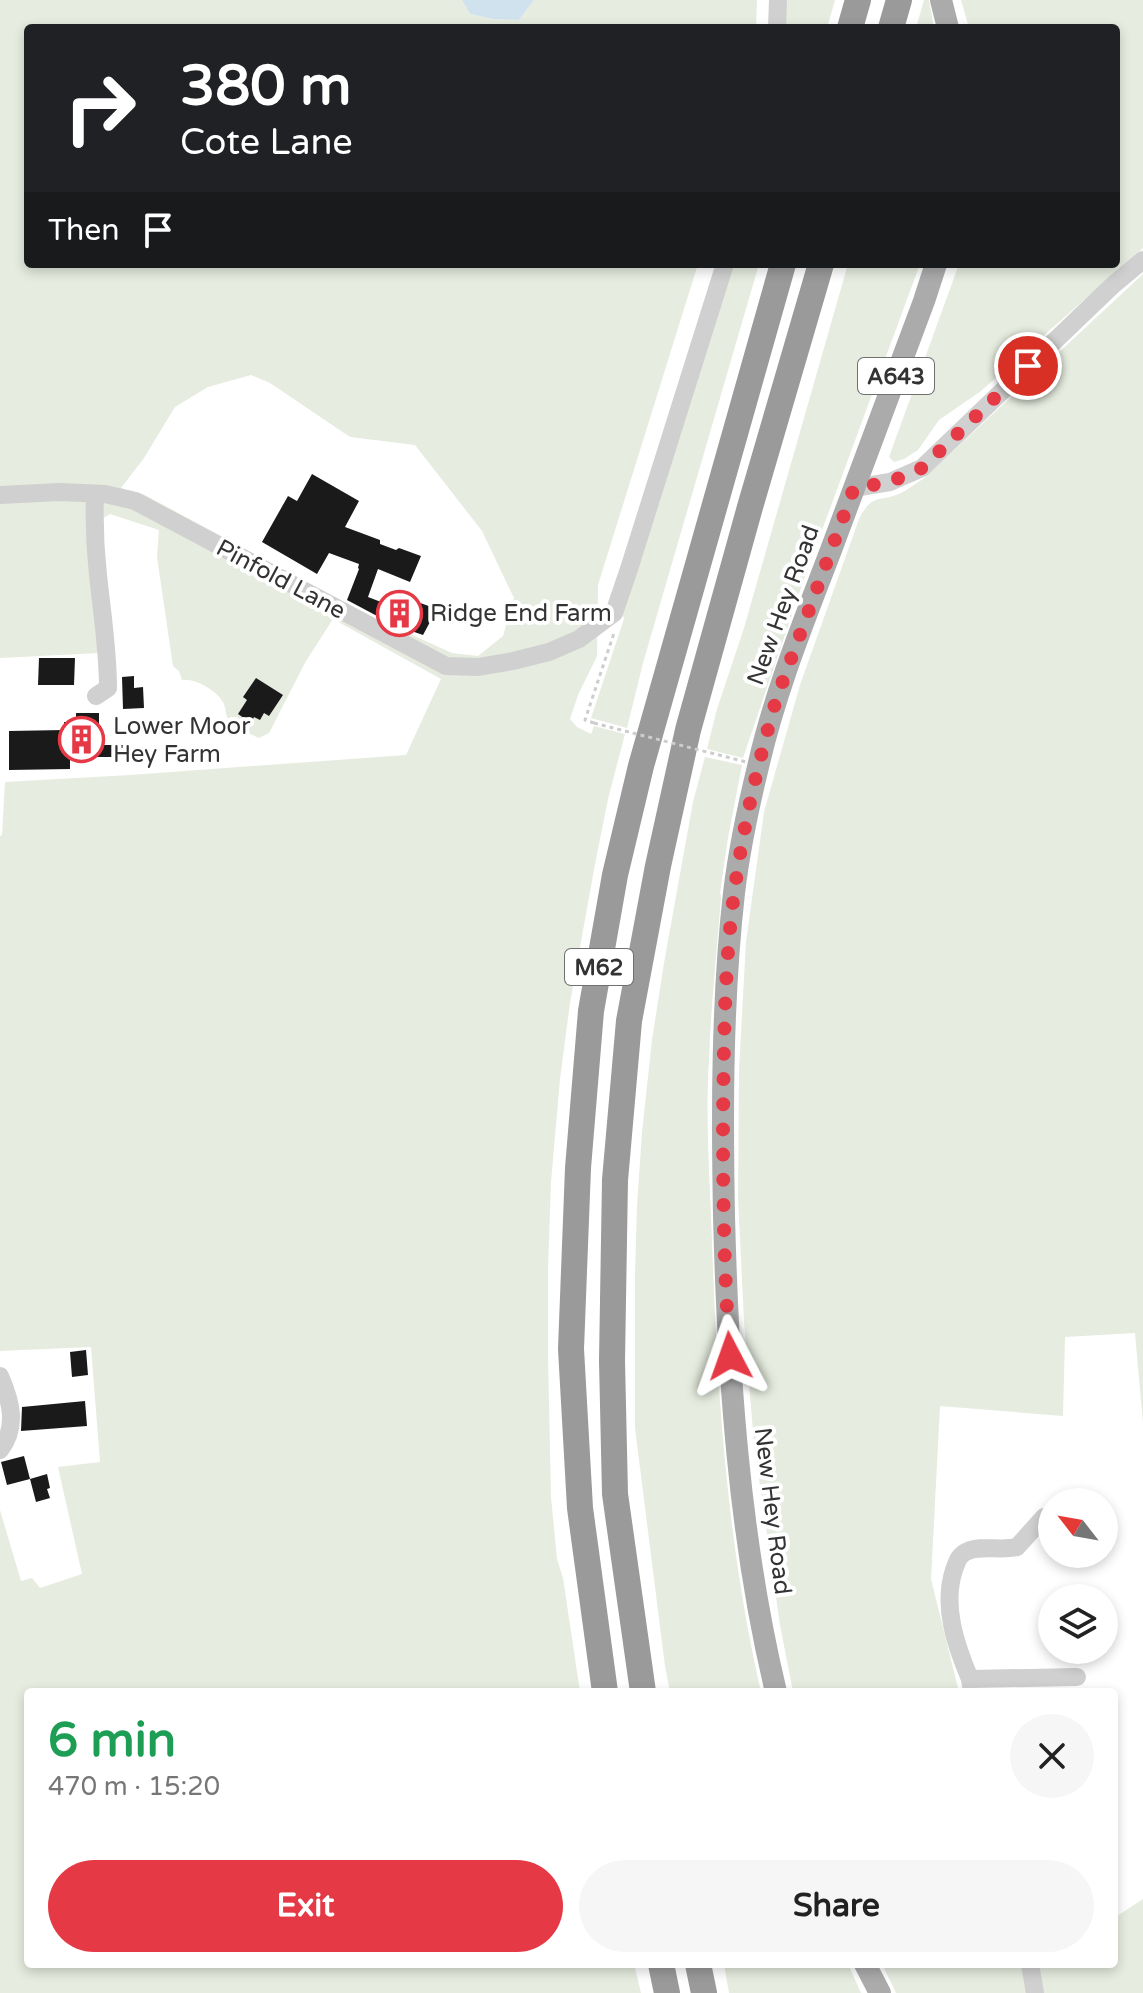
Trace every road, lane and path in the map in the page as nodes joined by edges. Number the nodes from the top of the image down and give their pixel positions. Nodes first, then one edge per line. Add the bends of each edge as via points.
1 (778, 0) edge
2 (858, 0) edge
3 (899, 0) edge
4 (941, 0) edge
5 (777, 24) edge
6 (851, 24) edge
7 (892, 24) edge
8 (947, 24) edge
9 (1143, 260) edge
10 (724, 268) edge
11 (782, 268) edge
12 (820, 268) edge
13 (935, 268) edge
14 (854, 488) junction
15 (95, 494) junction
16 (0, 495) edge
17 (614, 613) junction
18 (96, 696) dead end
19 (746, 762) dead end
20 (0, 1376) edge
21 (0, 1450) edge
22 (1038, 1524) edge
23 (1077, 1677) dead end
24 (1040, 1685) edge
25 (971, 1686) edge
26 (604, 1688) edge
27 (642, 1688) edge
28 (775, 1688) edge
29 (662, 1968) edge
30 (699, 1968) edge
31 (867, 1968) edge
32 (1031, 1968) edge
33 (667, 1993) edge
34 (704, 1993) edge
35 (880, 1993) edge
36 (1035, 1993) edge

1 - 5 street
2 - 6 highway
3 - 7 highway
4 - 8 main road
9 - 14 street via 922,468 890,482
10 - 17 street
11 - 26 highway, M62 via 641,766 591,1011 571,1349 580,1508
12 - 27 highway, M62 via 688,730 629,1021 615,1180 612,1361 615,1494
13 - 14 main road, New Hey Road / A643
14 - 28 main road, New Hey Road / A643 via 767,732 744,828 728,954 723,1169 728,1329 747,1524
15 - 16 street, Pinfold Lane
15 - 17 street, Pinfold Lane via 135,501 446,666 478,667 549,652 579,639
15 - 18 street via 108,675 108,688
17 - 19 path, bridge via 614,634 585,720
20 - 21 street via 12,1426
22 - 25 street via 1017,1547 973,1549 958,1560 950,1605
23 - 24 street
24 - 25 street
29 - 33 highway
30 - 34 highway
31 - 35 main road
32 - 36 street

